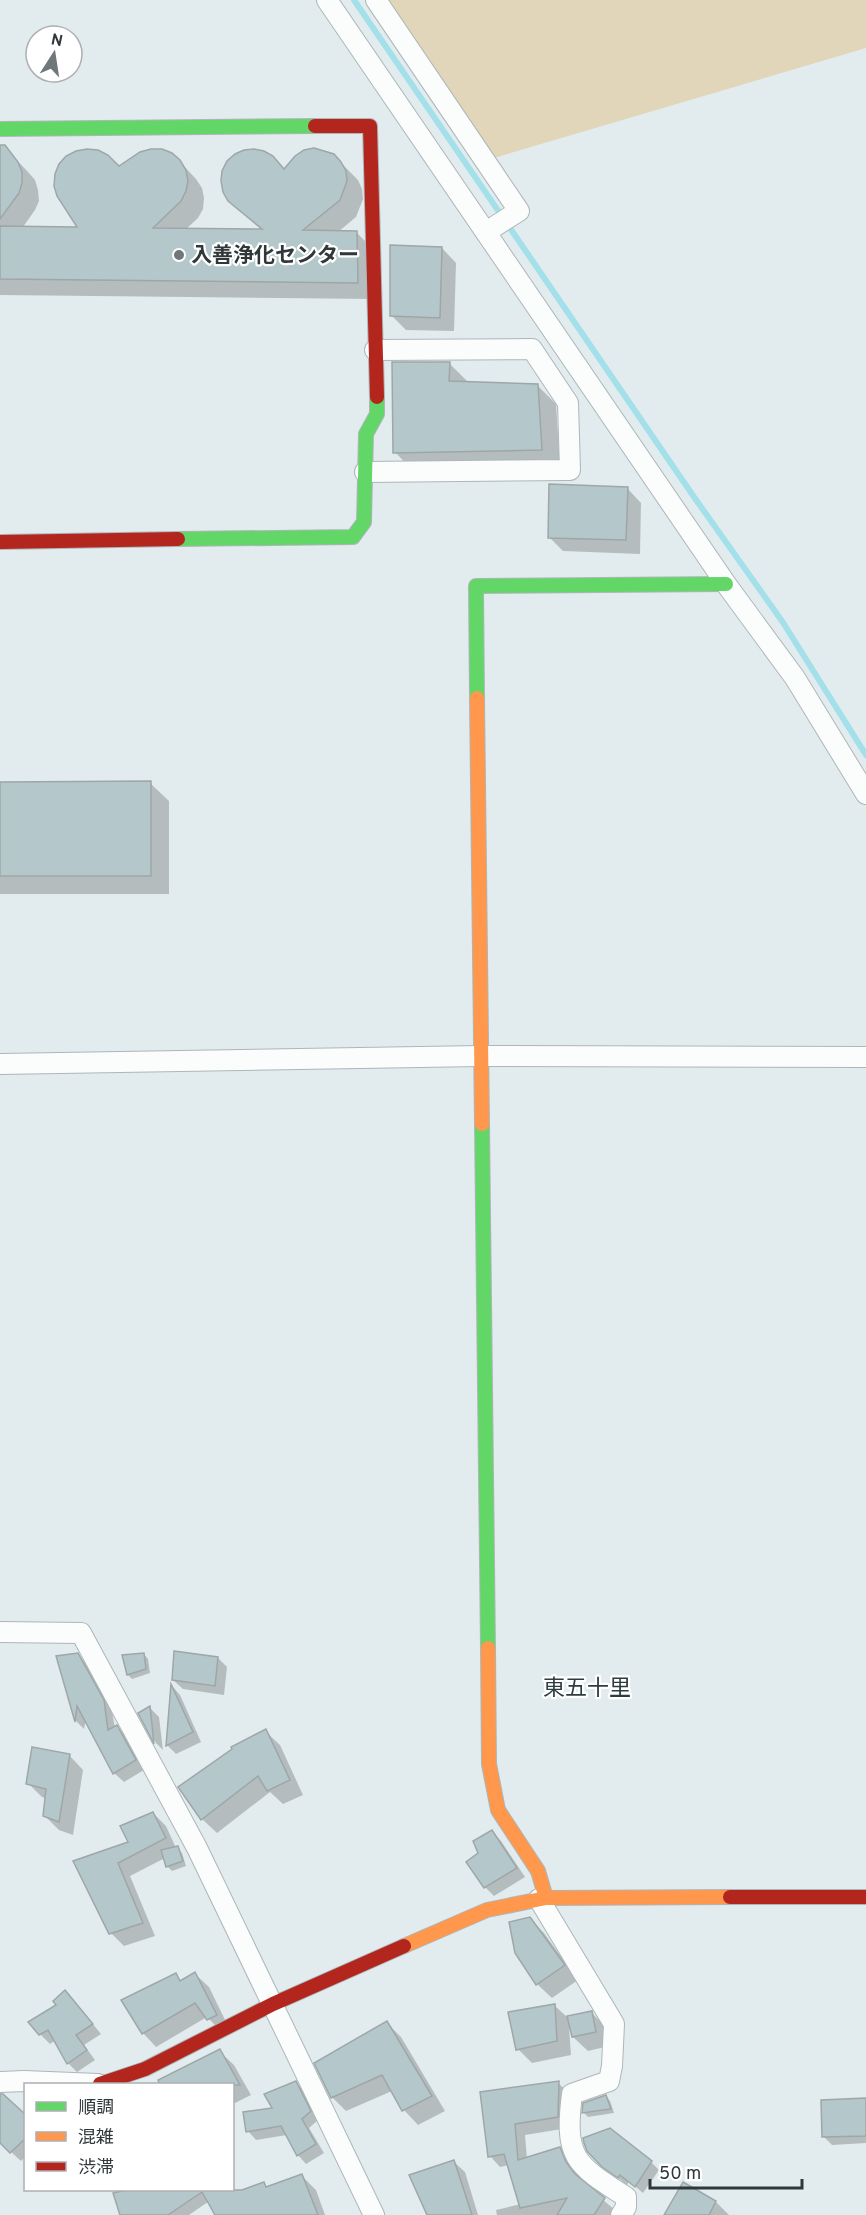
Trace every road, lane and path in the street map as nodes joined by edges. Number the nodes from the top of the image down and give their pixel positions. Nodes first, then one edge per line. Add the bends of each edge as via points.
1 (327, 0) edge
2 (376, 0) edge
3 (0, 129) edge
4 (486, 232) junction
5 (375, 350) junction
6 (365, 472) junction
7 (0, 542) edge
8 (726, 584) junction
9 (866, 794) edge
10 (480, 1056) junction
11 (866, 1058) edge
12 (0, 1064) edge
13 (0, 1632) edge
14 (866, 1896) edge
15 (542, 1899) junction
16 (273, 2004) junction
17 (129, 2080) edge
18 (0, 2082) edge
19 (62, 2083) edge
20 (111, 2083) edge
21 (374, 2215) edge
22 (621, 2215) edge

1 - 4 street
2 - 4 street via 519,211
3 - 5 street via 370,126
4 - 8 street
5 - 6 street via 377,414 366,434
5 - 6 street via 532,349 568,403 570,470
6 - 7 street via 364,522 352,537
8 - 9 street via 795,678
8 - 10 street via 476,586
10 - 11 street
10 - 12 street
10 - 15 street via 489,1764 498,1810 538,1871
13 - 16 street via 81,1633 196,1848
14 - 15 street
15 - 16 street via 487,1910
15 - 22 street via 614,2024 609,2081 572,2094 569,2118 572,2153 587,2172 626,2197
16 - 17 street
16 - 21 street
17 - 20 street
18 - 19 street

